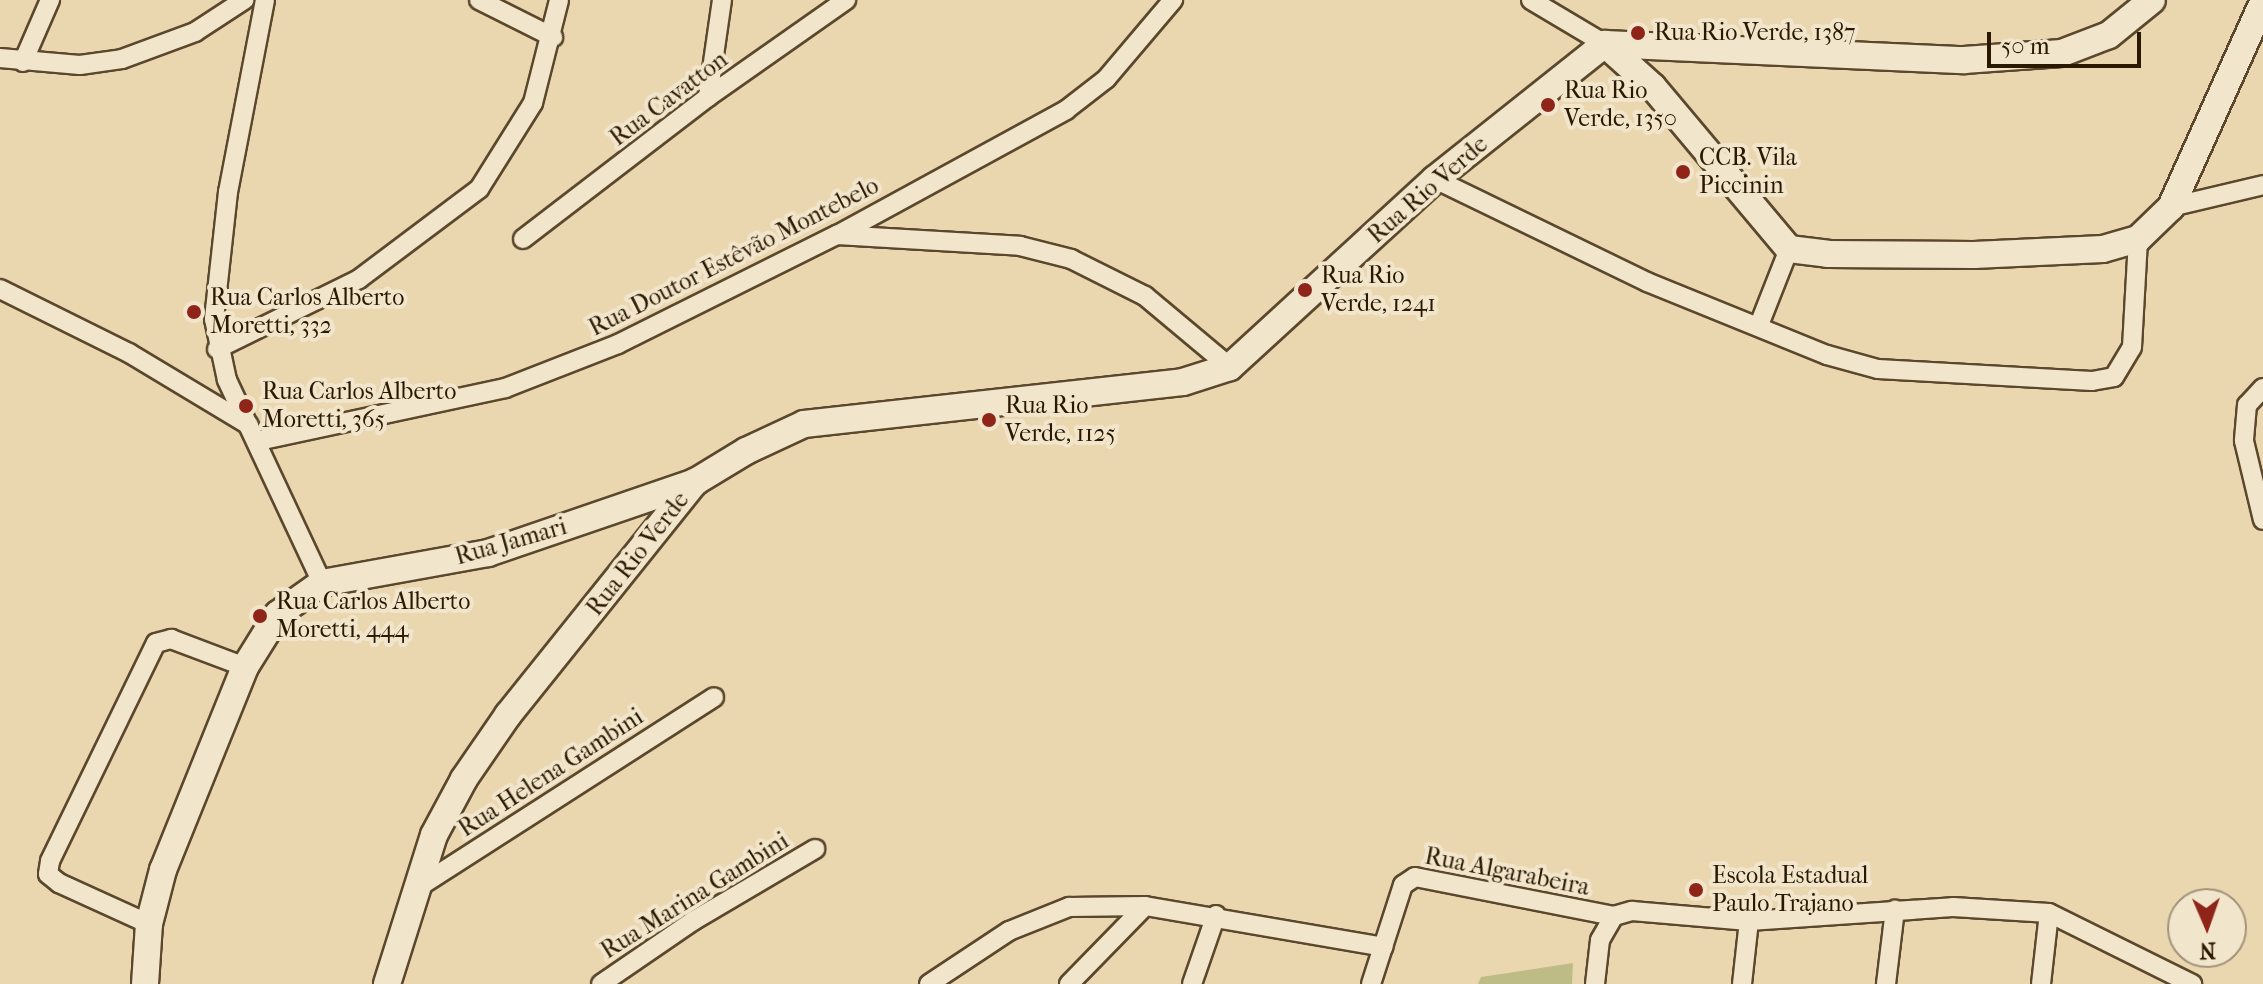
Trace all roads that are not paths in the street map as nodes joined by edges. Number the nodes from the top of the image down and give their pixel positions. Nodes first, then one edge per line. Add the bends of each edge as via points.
1 (50, 0) edge
2 (244, 0) edge
3 (265, 0) edge
4 (479, 0) edge
5 (559, 0) edge
6 (722, 0) edge
7 (846, 0) edge
8 (1173, 0) edge
9 (2152, 0) edge
10 (2263, 2) edge
11 (1542, 3) edge
12 (553, 37) junction
13 (1605, 44) junction
14 (0, 58) edge
15 (23, 62) junction
16 (708, 97) junction
17 (1435, 179) junction
18 (2263, 185) edge
19 (2171, 207) junction
20 (837, 235) junction
21 (523, 239) dead end
22 (2138, 239) junction
23 (1789, 249) junction
24 (0, 289) edge
25 (1759, 325) junction
26 (217, 349) junction
27 (1230, 367) junction
28 (2263, 388) edge
29 (254, 433) junction
30 (695, 482) junction
31 (612, 510) junction
32 (2263, 520) edge
33 (627, 568) junction
34 (322, 583) junction
35 (245, 667) junction
36 (714, 697) dead end
37 (815, 849) dead end
38 (414, 889) junction
39 (1145, 906) junction
40 (1895, 910) junction
41 (2049, 913) junction
42 (1216, 915) junction
43 (1614, 916) junction
44 (1749, 921) junction
45 (149, 924) junction
46 (1384, 947) junction
47 (145, 984) edge
48 (387, 984) edge
49 (601, 984) edge
50 (929, 984) edge
51 (1069, 984) edge
52 (1192, 984) edge
53 (1371, 984) edge
54 (1595, 984) edge
55 (1742, 984) edge
56 (1886, 984) edge
57 (2041, 984) edge
58 (2192, 984) edge

1 - 15 street
2 - 15 street via 195,32 154,50 80,65
3 - 26 street via 215,282
4 - 12 street
5 - 12 street
6 - 16 street
7 - 16 street, Rua Cavatton
8 - 20 street, Rua Doutor Estêvão Montebelo via 1106,79 1066,110
9 - 13 street via 2109,35 2062,53 1964,60
10 - 19 street
11 - 13 street
12 - 26 street via 533,103 479,189 359,279
13 - 17 street, Rua Rio Verde
13 - 23 street via 1653,87
14 - 15 street
16 - 21 street, Rua Cavatton
17 - 25 street via 1647,282
17 - 27 street, Rua Rio Verde
18 - 19 street
19 - 22 street
20 - 27 street via 1020,246 1071,259 1145,296
20 - 29 street, Rua Doutor Estêvão Montebelo via 563,369 505,388
22 - 23 street via 2103,249 1974,255
22 - 25 street via 2132,347 2114,377 2092,381 1878,369 1827,355
23 - 25 street
24 - 29 street via 129,353
26 - 29 street
27 - 30 street, Rua Rio Verde via 1183,382 804,424
28 - 32 street via 2247,405 2244,429
29 - 34 street
30 - 31 street, Rua Jamari
30 - 33 street, Rua Rio Verde
31 - 33 street via 635,518 636,540
31 - 34 street, Rua Jamari via 488,553
33 - 38 street, Rua Rio Verde via 508,715 464,779 434,835
34 - 35 street via 278,614
35 - 45 street via 163,870
35 - 45 street via 171,639 156,643 48,872 59,883
36 - 38 street, Rua Helena Gambini
37 - 49 street, Rua Marina Gambini via 693,921
38 - 48 street, Rua Rio Verde
39 - 42 street
39 - 50 street via 1069,907 1038,916
39 - 51 street
40 - 41 street, Rua Algarabeira via 1983,907
40 - 44 street, Rua Algarabeira
40 - 56 street
41 - 57 street
41 - 58 street
42 - 46 street
42 - 52 street
43 - 44 street, Rua Algarabeira via 1642,912
43 - 46 street, Rua Algarabeira via 1415,877 1403,885
43 - 54 street via 1600,940
44 - 55 street
45 - 47 street
46 - 53 street, Rua Algarabeira

